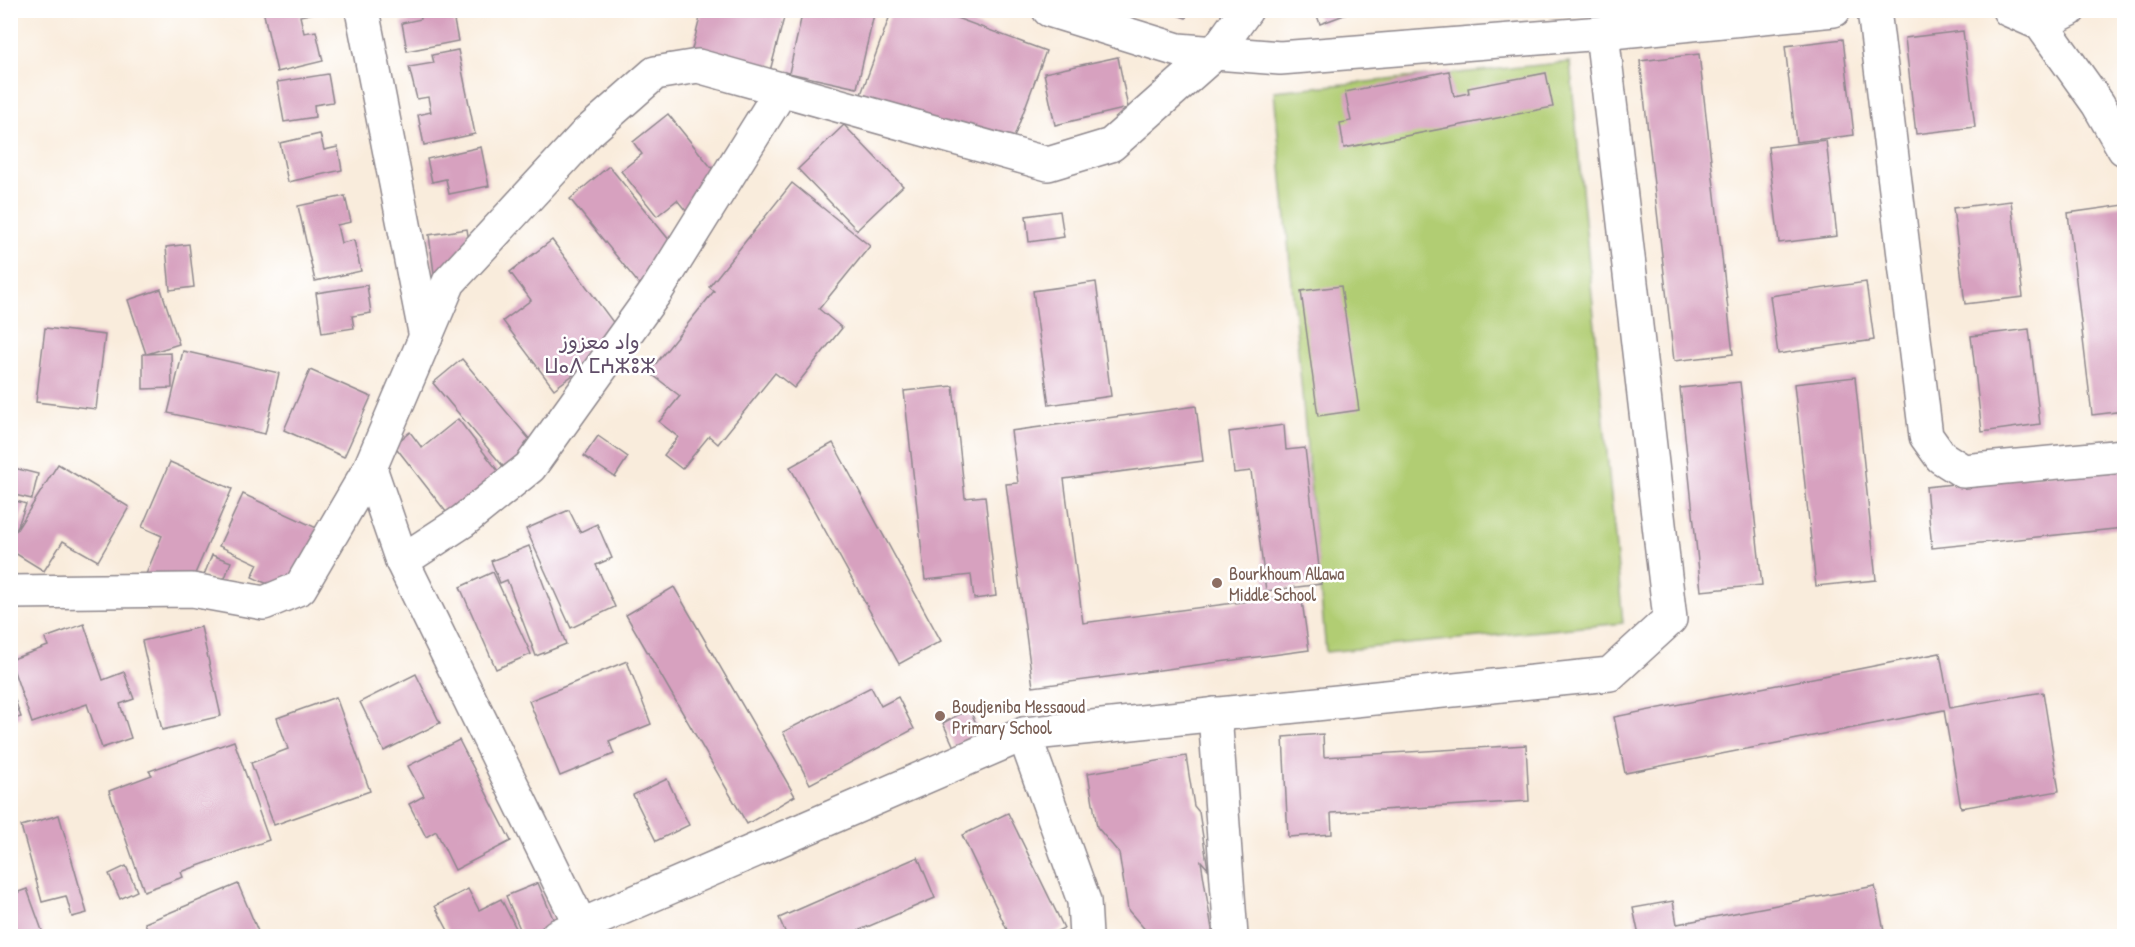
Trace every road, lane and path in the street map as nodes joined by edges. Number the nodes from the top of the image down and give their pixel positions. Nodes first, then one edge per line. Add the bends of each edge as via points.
1 (362, 10) edge
2 (1049, 10) edge
3 (1246, 10) edge
4 (1834, 10) edge
5 (1874, 10) edge
6 (2009, 10) edge
7 (2055, 17) edge
8 (1602, 33) junction
9 (1215, 53) junction
10 (782, 89) junction
11 (2124, 148) edge
12 (426, 337) junction
13 (2124, 456) edge
14 (370, 468) junction
15 (402, 561) junction
16 (10, 592) edge
17 (1215, 714) junction
18 (1024, 734) junction
19 (569, 931) edge
20 (1086, 936) edge
21 (1232, 936) edge

1 - 12 street
2 - 9 street via 1178,50
3 - 9 street
4 - 8 street
5 - 13 street via 1926,436 1941,457 1963,471
6 - 7 street
7 - 11 street
8 - 9 street via 1280,58
8 - 17 street via 1670,619 1610,674
9 - 10 street via 1111,145 1048,164
10 - 12 street via 698,66 655,73 587,133 449,282
10 - 15 street via 657,290 530,467 463,521
12 - 14 street
14 - 15 street
14 - 16 street via 300,588 264,603 192,590
15 - 19 street
17 - 18 street
17 - 21 street
18 - 19 street
18 - 20 street via 1084,901

